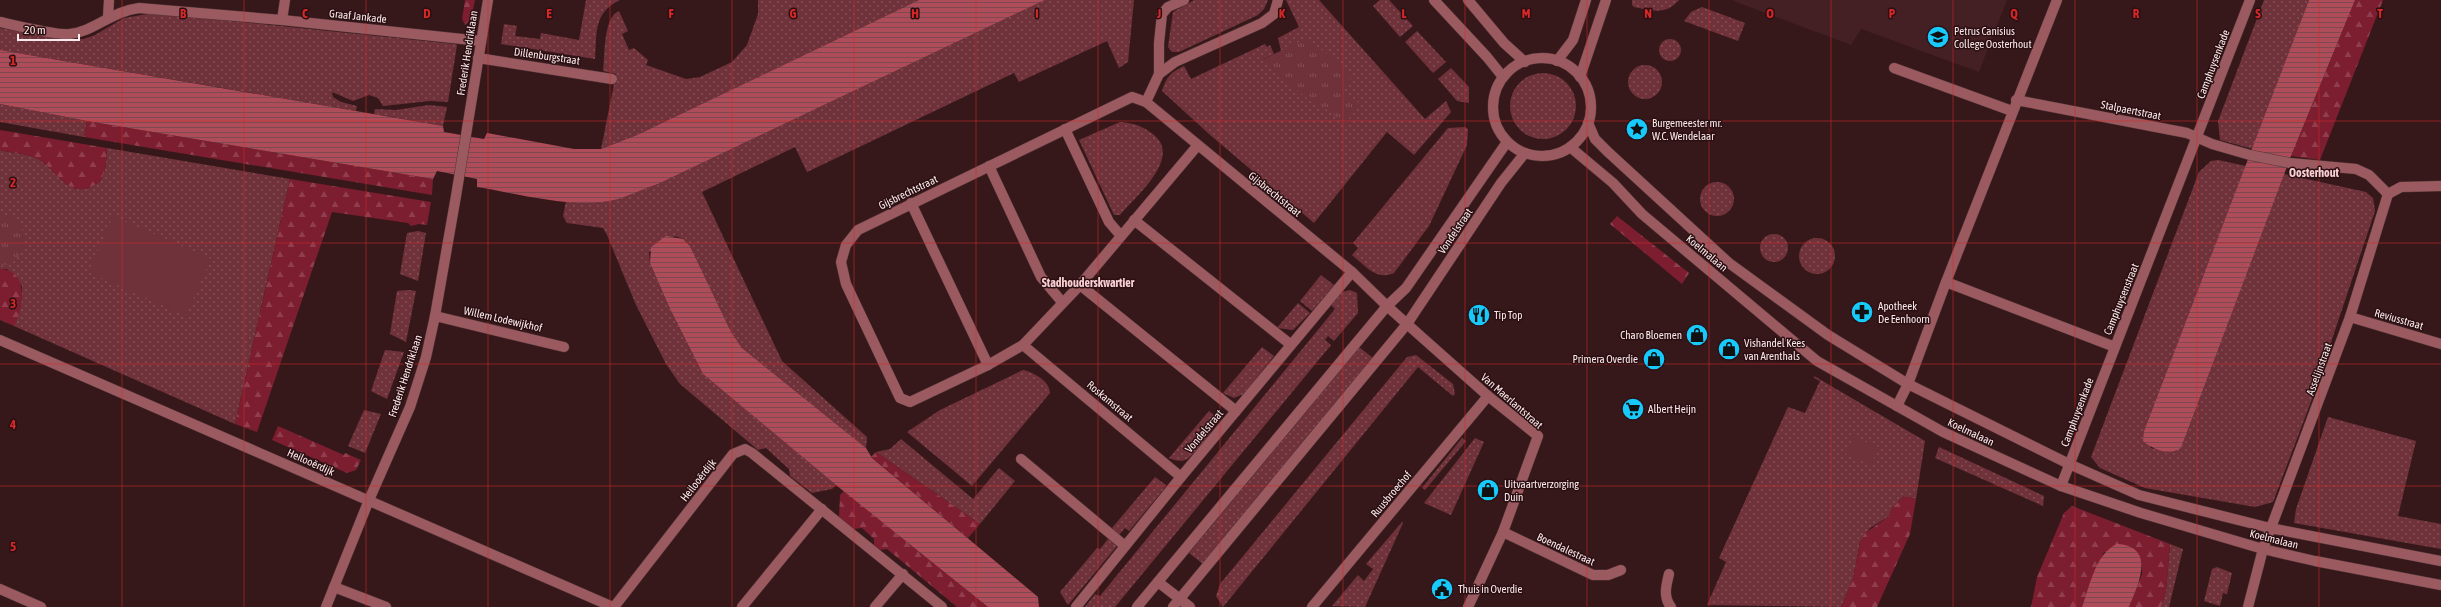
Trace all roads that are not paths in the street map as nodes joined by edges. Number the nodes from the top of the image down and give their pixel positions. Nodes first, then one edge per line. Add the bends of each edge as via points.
1 (109, 0) edge
2 (285, 0) edge
3 (488, 0) edge
4 (1184, 0) edge
5 (1278, 0) edge
6 (1434, 0) edge
7 (1468, 0) edge
8 (1586, 0) edge
9 (1606, 0) edge
10 (2057, 0) edge
11 (2250, 0) edge
12 (108, 17) junction
13 (282, 20) junction
14 (0, 22) edge
15 (481, 41) junction
16 (478, 58) junction
17 (1557, 61) junction
18 (1525, 62) junction
19 (1894, 68) dead end
20 (1159, 74) junction
21 (1503, 77) junction
22 (1580, 77) junction
23 (612, 79) dead end
24 (2016, 100) junction
25 (1146, 102) junction
26 (2012, 111) junction
27 (1588, 123) junction
28 (1065, 129) junction
29 (2197, 137) junction
30 (1507, 142) junction
31 (1198, 145) junction
32 (1570, 147) junction
33 (1525, 153) junction
34 (989, 166) junction
35 (2441, 186) edge
36 (2388, 194) junction
37 (911, 203) junction
38 (1134, 220) junction
39 (1121, 236) junction
40 (1352, 272) junction
41 (1946, 282) junction
42 (1080, 285) junction
43 (1062, 302) junction
44 (1387, 306) junction
45 (435, 316) junction
46 (2350, 317) junction
47 (1407, 324) junction
48 (0, 340) edge
49 (1290, 344) junction
50 (2441, 344) edge
51 (1023, 345) junction
52 (564, 347) dead end
53 (2115, 347) junction
54 (988, 366) junction
55 (1908, 384) junction
56 (1488, 396) junction
57 (1897, 406) junction
58 (1236, 411) junction
59 (1021, 459) dead end
60 (2069, 464) junction
61 (1181, 477) junction
62 (2061, 486) junction
63 (369, 500) junction
64 (822, 509) junction
65 (2270, 528) junction
66 (1503, 532) junction
67 (1125, 546) junction
68 (2263, 549) junction
69 (2441, 561) edge
70 (1621, 570) dead end
71 (903, 574) junction
72 (1669, 574) dead end
73 (1158, 582) junction
74 (2441, 585) edge
75 (334, 587) junction
76 (0, 589) edge
77 (1180, 599) junction
78 (41, 607) edge
79 (326, 607) edge
80 (386, 607) edge
81 (613, 607) edge
82 (742, 607) edge
83 (875, 607) edge
84 (942, 607) edge
85 (1076, 607) edge
86 (1138, 607) edge
87 (1173, 607) edge
88 (1190, 607) edge
89 (1312, 607) edge
90 (1468, 607) edge
91 (1671, 607) edge
92 (2248, 607) edge

1 - 12 street
2 - 13 street
3 - 15 street, Frederik Hendriklaan
4 - 20 street via 1162,14
5 - 20 street via 1274,14 1262,23 1175,62
6 - 21 street
7 - 18 street via 1504,43
8 - 17 street via 1572,40
9 - 22 street
10 - 24 street
11 - 29 street, Camphuysenkade
12 - 13 street, Graaf Jankade via 124,9 139,8
12 - 14 street, Graaf Jankade via 89,28 69,35
13 - 15 street, Graaf Jankade
15 - 16 street, Frederik Hendriklaan
16 - 23 street, Dillenburgstraat
16 - 45 street, Frederik Hendriklaan
17 - 18 street via 1546,59
17 - 22 street
18 - 21 street via 1516,65
19 - 26 street
20 - 25 street
21 - 30 street via 1496,89 1493,103 1499,131
22 - 27 street via 1590,100
24 - 26 street
24 - 29 street, Stalpaertstraat
25 - 28 street, Gijsbrechtstraat via 1132,97
25 - 31 street, Gijsbrechtstraat
26 - 41 street
27 - 32 street via 1580,138
27 - 55 street, Koelmalaan via 1595,139 1608,152 1729,263 1828,335
28 - 34 street, Gijsbrechtstraat
28 - 39 street via 1109,222
29 - 36 street, Stalpaertstraat via 2250,155 2290,163 2356,169 2369,175
29 - 53 street, Camphuysenstraat
30 - 33 street
30 - 44 street, Vondelstraat via 1406,288
31 - 38 street
31 - 40 street, Gijsbrechtstraat
32 - 33 street via 1547,156
32 - 57 street, Koelmalaan via 1613,183 1642,214 1812,356
33 - 47 street, Vondelstraat via 1509,172
34 - 37 street, Gijsbrechtstraat
34 - 43 street via 1042,277
35 - 36 street via 2401,187
36 - 46 street, Asselijnstraat
37 - 54 street
37 - 54 street, Gijsbrechtstraat via 858,230 846,245 841,262 846,284 900,398 910,402
38 - 39 street
38 - 49 street
39 - 42 street
40 - 44 street, Gijsbrechtstraat
40 - 49 street, Vondelstraat
41 - 53 street, Camphuysenstraat
41 - 55 street
42 - 43 street
42 - 58 street
43 - 51 street
44 - 47 street
44 - 73 street, Vondelstraat
45 - 52 street, Willem Lodewijkhof
45 - 63 street, Frederik Hendriklaan via 426,357 410,408
46 - 50 street, Reviusstraat
46 - 65 street, Asselijnstraat via 2283,501
47 - 56 street, Van Maerlantstraat
47 - 77 street, Vondelstraat
48 - 63 street, Heilooërdijk
49 - 58 street, Vondelstraat
51 - 54 street
51 - 61 street, Roskamstraat
53 - 60 street, Camphuysenkade
55 - 57 street
55 - 60 street, Koelmalaan
56 - 66 street, Van Maerlantstraat via 1538,436
56 - 89 street, Ruusbroechof
57 - 62 street, Koelmalaan via 1943,432
58 - 61 street, Vondelstraat
59 - 67 street
60 - 62 street, Camphuysenkade
60 - 65 street, Koelmalaan via 2139,495
61 - 67 street, Vondelstraat
62 - 68 street, Koelmalaan
63 - 75 street, Frederik Hendriklaan
63 - 81 street, Heilooërdijk
64 - 71 street, Heilooërdijk
64 - 81 street, Heilooërdijk via 752,453 745,449 733,454
64 - 82 street
65 - 68 street, Asselijnstraat
65 - 69 street, Koelmalaan
66 - 70 street, Boendalestraat via 1593,575 1608,575
66 - 90 street, Van Maerlantstraat
67 - 85 street, Vondelstraat
68 - 74 street, Koelmalaan
68 - 92 street, Asselijnstraat
71 - 83 street
71 - 84 street, Heilooërdijk
72 - 91 street via 1666,590 1667,602
73 - 77 street
73 - 86 street, Vondelstraat
75 - 79 street, Frederik Hendriklaan
75 - 80 street
76 - 78 street
77 - 87 street, Vondelstraat
77 - 88 street

